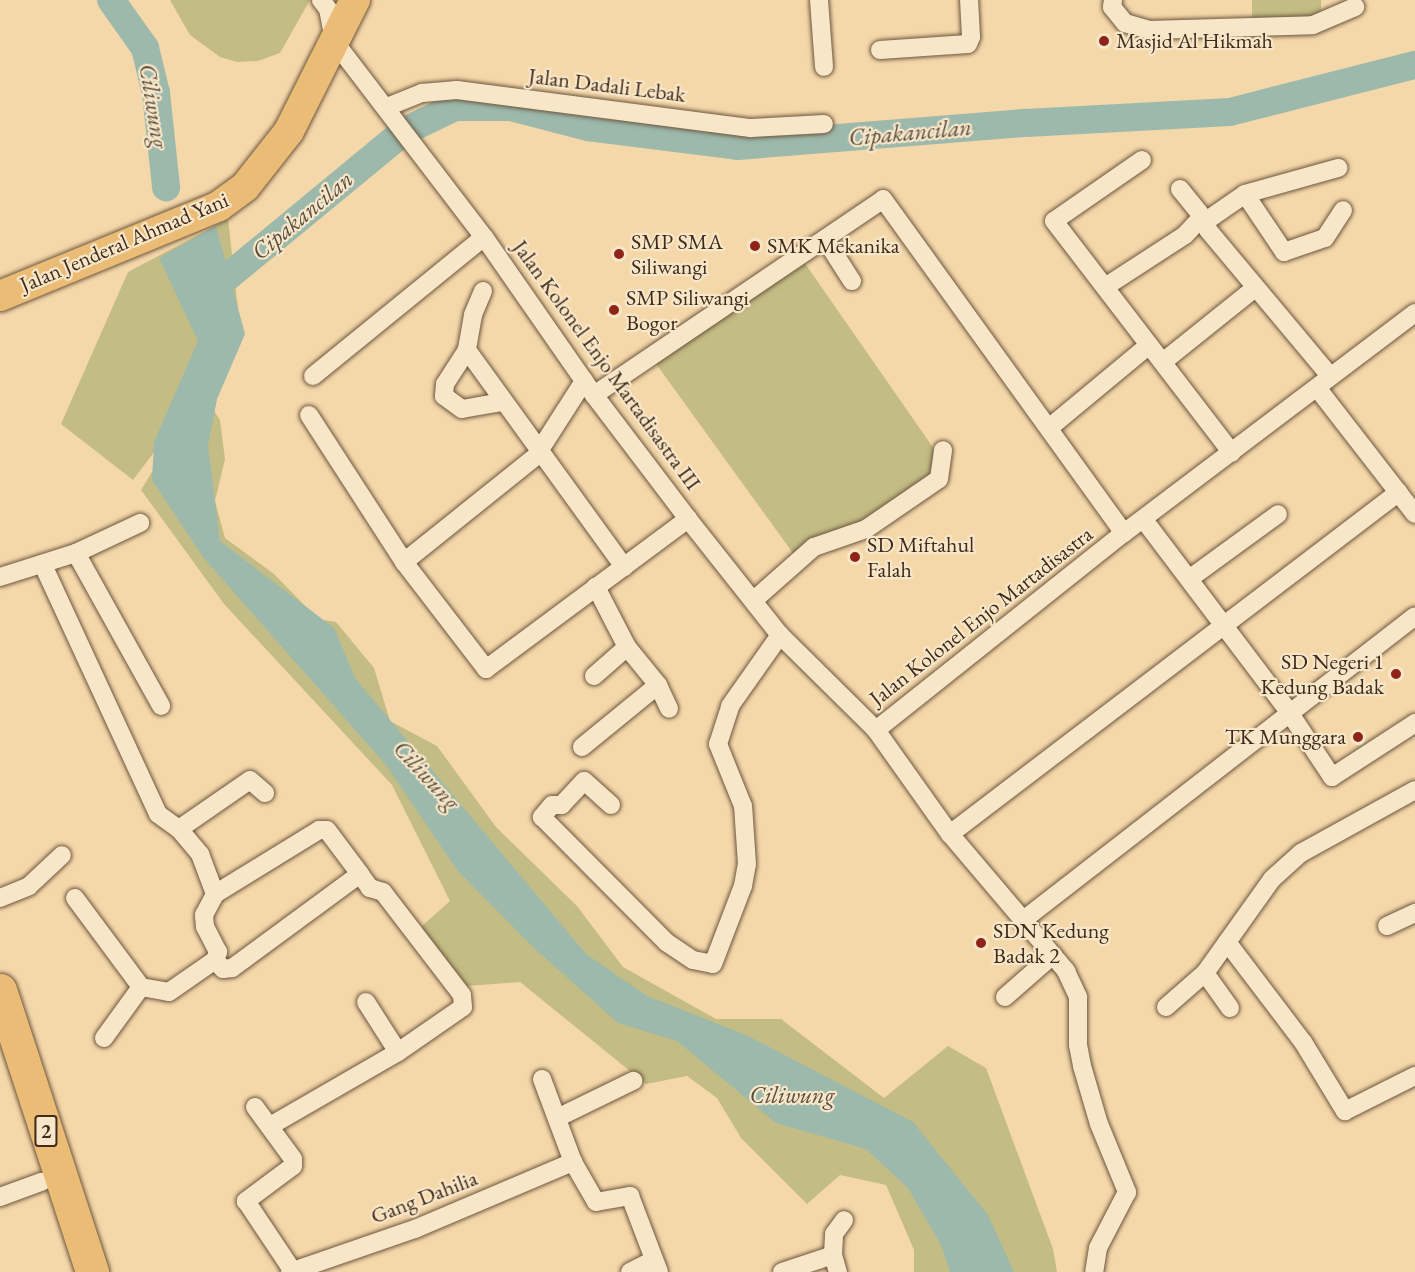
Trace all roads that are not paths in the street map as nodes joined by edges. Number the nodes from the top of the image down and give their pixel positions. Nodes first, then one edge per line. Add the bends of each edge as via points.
1 (819, 0) edge
2 (969, 0) edge
3 (1113, 0) edge
4 (334, 2) edge
5 (1355, 8) dead end
6 (334, 41) junction
7 (880, 50) dead end
8 (824, 67) dead end
9 (387, 107) junction
10 (824, 124) dead end
11 (281, 126) junction
12 (1142, 160) dead end
13 (1338, 168) dead end
14 (1180, 189) dead end
15 (1245, 194) junction
16 (1343, 210) dead end
17 (1204, 220) junction
18 (135, 232) junction
19 (484, 237) junction
20 (825, 239) junction
21 (0, 274) edge
22 (852, 281) dead end
23 (1105, 287) junction
24 (1255, 288) junction
25 (483, 291) dead end
26 (0, 296) edge
27 (1415, 313) edge
28 (1149, 345) junction
29 (467, 350) junction
30 (1164, 361) junction
31 (313, 376) dead end
32 (1324, 383) junction
33 (589, 388) junction
34 (502, 402) junction
35 (309, 415) dead end
36 (1049, 429) junction
37 (540, 450) junction
38 (943, 450) dead end
39 (1232, 453) junction
40 (1399, 492) junction
41 (1278, 514) dead end
42 (1415, 514) edge
43 (688, 519) junction
44 (1144, 520) junction
45 (141, 523) dead end
46 (1124, 533) junction
47 (76, 553) junction
48 (404, 562) junction
49 (43, 565) junction
50 (624, 567) junction
51 (0, 577) edge
52 (1189, 579) junction
53 (596, 587) junction
54 (754, 600) junction
55 (1415, 616) edge
56 (1224, 628) junction
57 (780, 635) junction
58 (627, 647) junction
59 (594, 675) dead end
60 (658, 685) junction
61 (161, 706) dead end
62 (669, 709) dead end
63 (1289, 712) junction
64 (1415, 723) edge
65 (876, 730) junction
66 (582, 747) dead end
67 (1415, 790) edge
68 (265, 793) dead end
69 (611, 806) dead end
70 (178, 829) junction
71 (951, 834) junction
72 (62, 855) dead end
73 (360, 874) junction
74 (214, 894) junction
75 (0, 898) edge
76 (75, 898) dead end
77 (1415, 913) edge
78 (1022, 921) junction
79 (1387, 926) dead end
80 (1227, 942) junction
81 (1053, 955) junction
82 (215, 960) junction
83 (1204, 973) junction
84 (141, 987) junction
85 (0, 990) edge
86 (1005, 997) dead end
87 (366, 1002) dead end
88 (1166, 1007) dead end
89 (1230, 1008) dead end
90 (104, 1038) dead end
91 (398, 1052) junction
92 (0, 1061) edge
93 (1415, 1076) edge
94 (542, 1078) dead end
95 (633, 1081) dead end
96 (255, 1107) dead end
97 (557, 1118) junction
98 (270, 1126) junction
99 (573, 1162) junction
100 (40, 1182) junction
101 (0, 1197) edge
102 (844, 1220) dead end
103 (835, 1263) edge
104 (656, 1266) edge
105 (291, 1271) edge
106 (70, 1272) edge
107 (92, 1272) edge
108 (630, 1272) edge
109 (782, 1272) edge
110 (1094, 1272) edge

1 - 8 street
2 - 7 street via 968,44
3 - 5 street via 1112,7 1125,23 1149,30 1313,26
4 - 6 main road, Jalan Jenderal Ahmad Yani
4 - 11 main road, Jalan Jenderal Ahmad Yani
6 - 9 street, Jalan Kolonel Enjo Martadisastra III
6 - 11 main road, Jalan Jenderal Ahmad Yani
9 - 10 street, Jalan Dadali Lebak via 422,93 457,90 751,128
9 - 19 street, Jalan Kolonel Enjo Martadisastra III via 404,136
11 - 18 main road, Jalan Jenderal Ahmad Yani via 239,172 197,208
12 - 23 street via 1054,221
13 - 15 street
14 - 17 street
15 - 16 street via 1284,252 1325,238
15 - 17 street
17 - 23 street
17 - 24 street
18 - 21 main road, Jalan Jenderal Ahmad Yani
18 - 26 main road, Jalan Jenderal Ahmad Yani
19 - 31 street
19 - 33 street, Jalan Kolonel Enjo Martadisastra III
20 - 22 street
20 - 33 street
20 - 36 street via 884,199
23 - 28 street
24 - 30 street
24 - 32 street
25 - 29 street via 473,315
27 - 32 street, Jalan Kolonel Enjo Martadisastra
28 - 30 street
28 - 36 street
29 - 34 street
29 - 34 street via 445,384 444,396 462,410
30 - 39 street
32 - 39 street, Jalan Kolonel Enjo Martadisastra
32 - 40 street
33 - 37 street
33 - 43 street, Jalan Kolonel Enjo Martadisastra III
34 - 37 street
35 - 48 street
36 - 46 street
37 - 48 street
37 - 50 street
38 - 54 street via 939,479 866,529 814,547
39 - 44 street, Jalan Kolonel Enjo Martadisastra
40 - 42 street
40 - 56 street
41 - 52 street
43 - 50 street
43 - 54 street, Jalan Kolonel Enjo Martadisastra III
44 - 46 street, Jalan Kolonel Enjo Martadisastra
44 - 52 street
45 - 47 street
46 - 65 street, Jalan Kolonel Enjo Martadisastra
47 - 49 street
47 - 61 street
48 - 53 street via 486,669
49 - 51 street
49 - 70 street via 158,814
50 - 53 street
52 - 56 street
53 - 58 street
54 - 57 street, Jalan Kolonel Enjo Martadisastra III
55 - 63 street
56 - 63 street
56 - 71 street
57 - 65 street, Jalan Kolonel Enjo Martadisastra III
57 - 69 street via 730,706 718,744 743,806 747,864 743,886 713,964 693,960 666,942 542,818 552,805 562,805 584,781
58 - 59 street
58 - 60 street
60 - 62 street
60 - 66 street
63 - 64 street via 1332,777
63 - 78 street
65 - 71 street, Jalan Kolonel Enjo Martadisastra
67 - 80 street via 1300,854 1272,879
68 - 70 street via 250,780
70 - 74 street via 200,854
71 - 78 street, Jalan Kolonel Enjo Martadisastra
72 - 75 street via 28,886
73 - 74 street via 323,829
73 - 82 street via 232,968 223,969
73 - 91 street via 370,888 383,892 464,1001 459,1013
74 - 82 street via 204,915 205,927 218,952
76 - 84 street
77 - 79 street
78 - 81 street, Jalan Kolonel Enjo Martadisastra
80 - 83 street
80 - 93 street via 1303,1042 1345,1111
81 - 86 street
81 - 110 street, Jalan Kolonel Enjo Martadisastra via 1078,997 1077,1045 1082,1066 1099,1124 1127,1192 1098,1248
82 - 84 street via 169,992
83 - 88 street
83 - 89 street
84 - 90 street
85 - 107 highway, 2
87 - 91 street
91 - 98 street
92 - 100 highway, 2
94 - 97 street
95 - 97 street
96 - 98 street
97 - 99 street
98 - 105 street via 293,1166 246,1201
99 - 104 street via 596,1202 630,1196
99 - 105 street, Gang Dahilia via 415,1229
100 - 101 street
100 - 106 highway, 2
102 - 103 street via 834,1234
103 - 109 street
104 - 108 street

